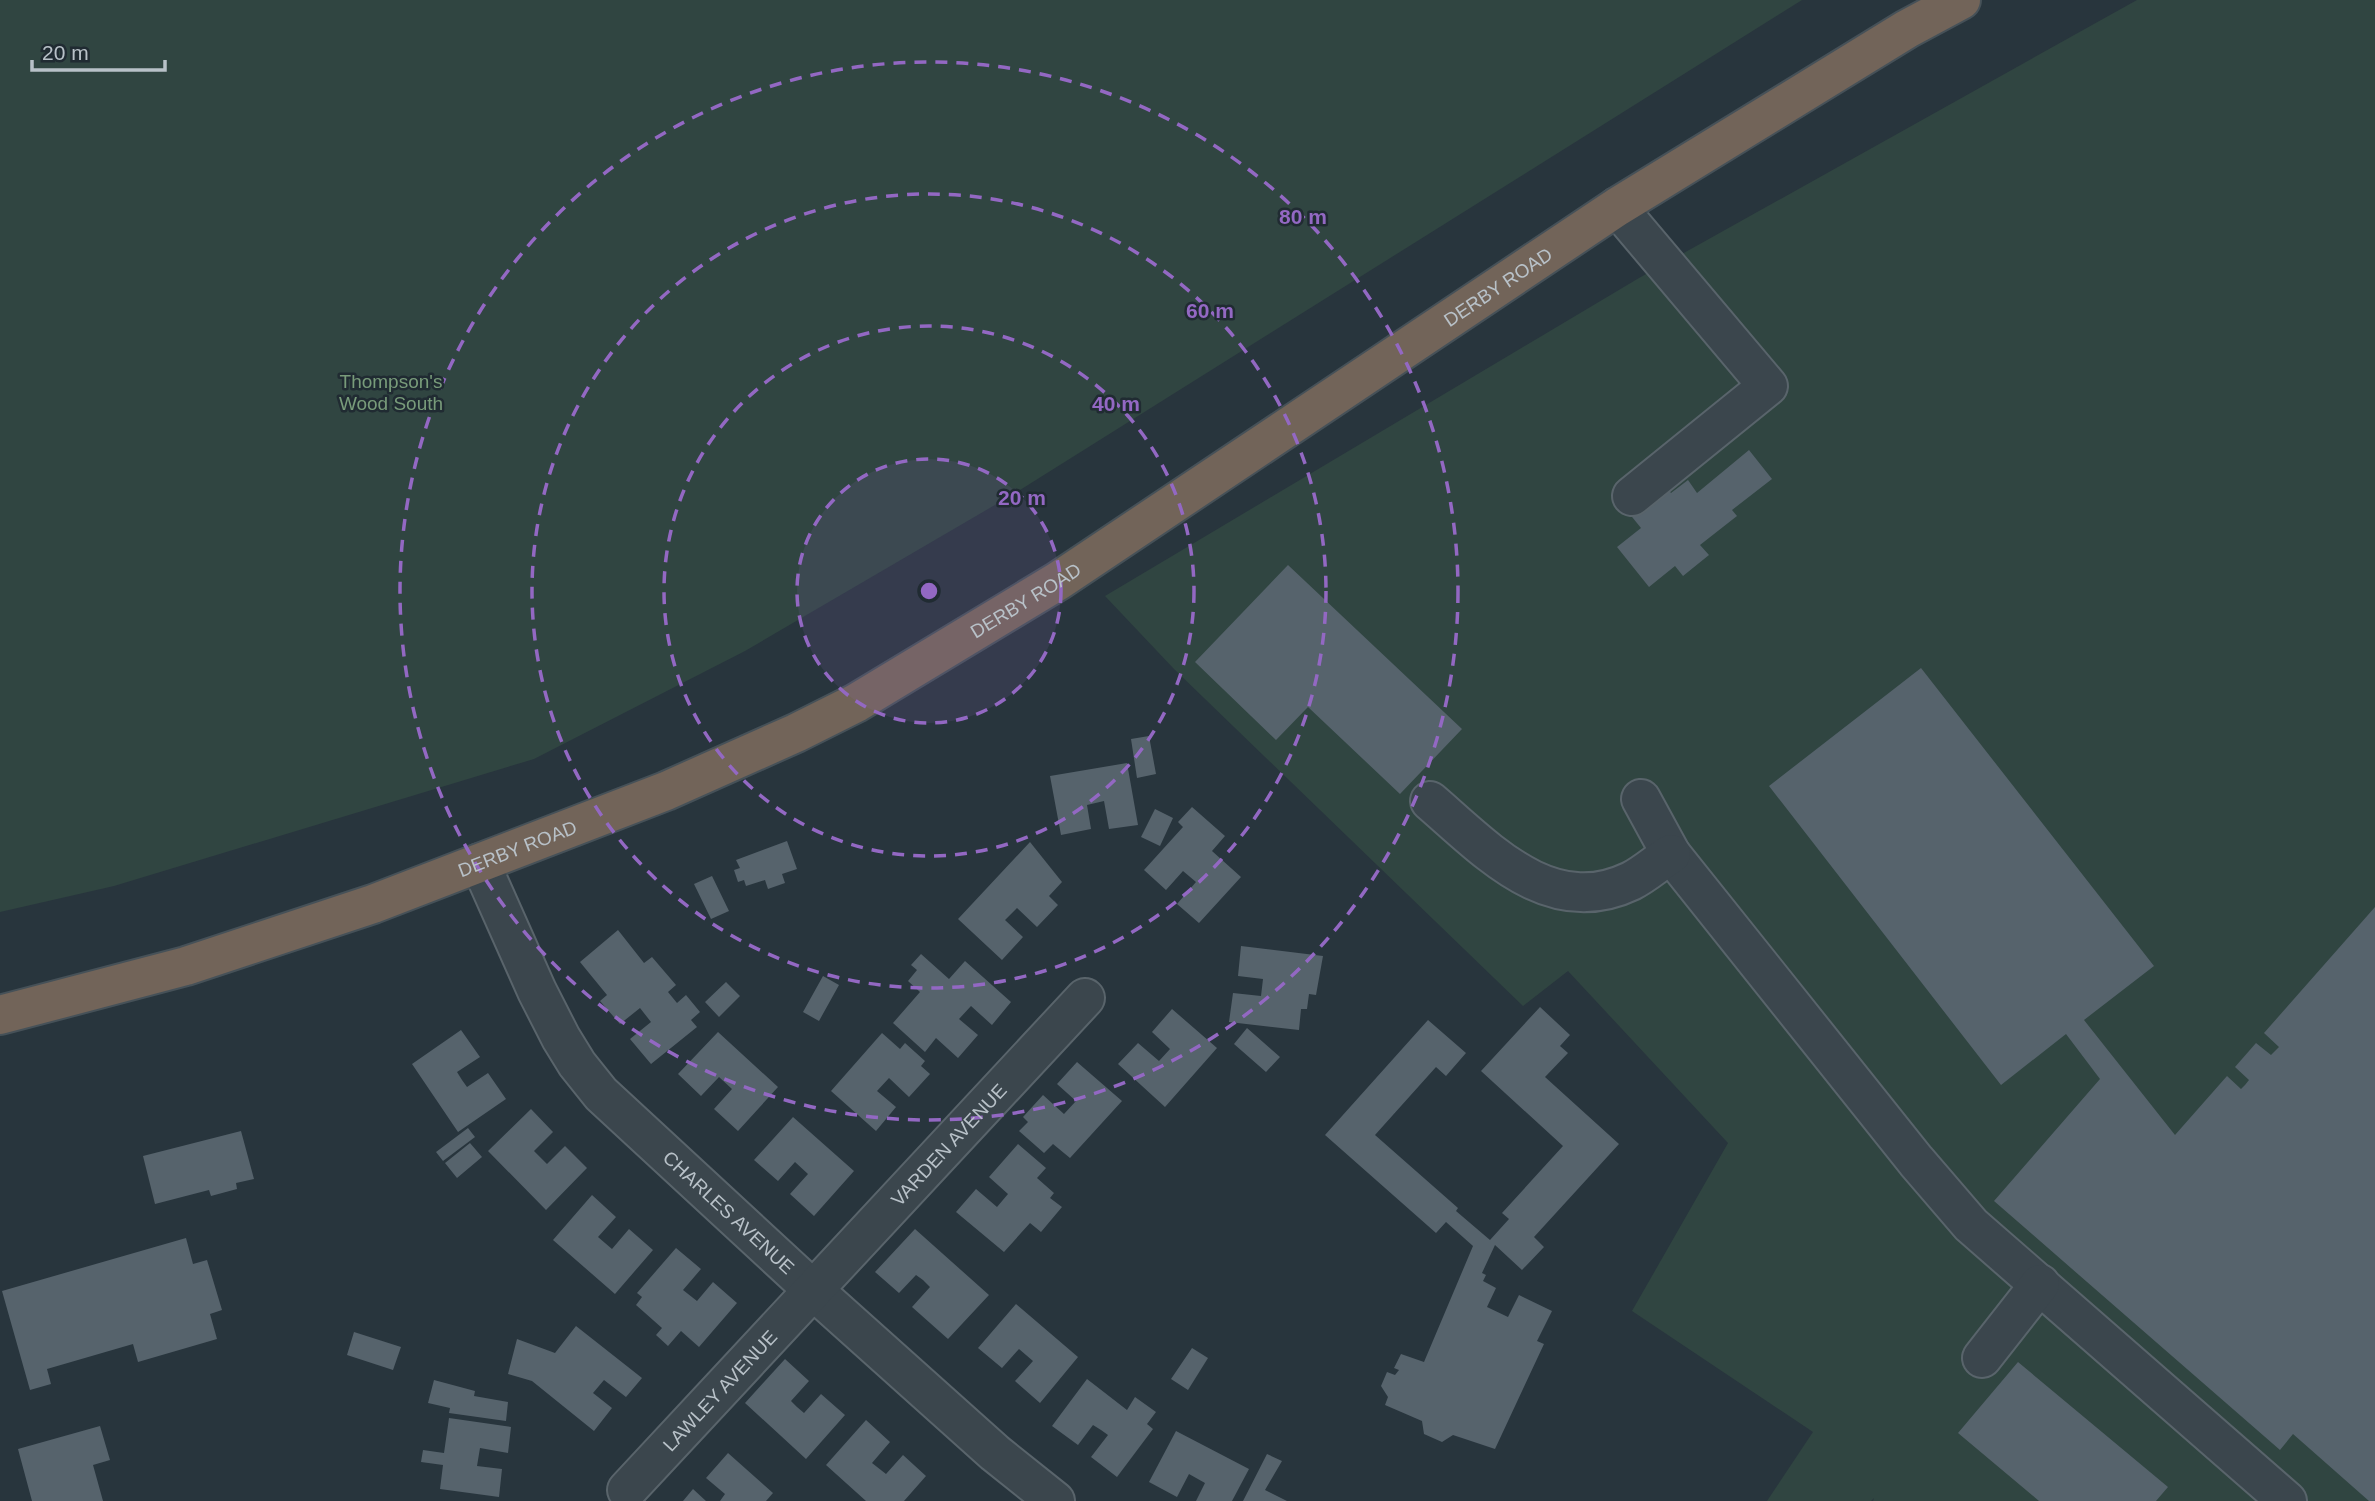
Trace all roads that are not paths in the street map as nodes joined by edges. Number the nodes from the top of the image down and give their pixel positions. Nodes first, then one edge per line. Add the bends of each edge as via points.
1 (1961, 0) edge
2 (1617, 206) junction
3 (1632, 496) dead end
4 (1641, 799) dead end
5 (1430, 801) dead end
6 (1671, 854) junction
7 (480, 863) junction
8 (1085, 998) dead end
9 (0, 1015) edge
10 (2040, 1284) junction
11 (812, 1289) junction
12 (1982, 1358) dead end
13 (627, 1490) dead end
14 (1055, 1501) edge
15 (2287, 1501) edge

1 - 2 highway, DERBY ROAD
2 - 3 street via 1768,386
2 - 7 highway, DERBY ROAD via 1058,581 856,703 666,791
4 - 6 street
5 - 6 street via 1506,866 1541,885 1587,894 1631,881
6 - 10 street via 1955,1207
7 - 9 highway, DERBY ROAD via 186,966
7 - 11 street, CHARLES AVENUE via 537,990 577,1064 601,1094
8 - 11 street, VARDEN AVENUE
10 - 12 street
10 - 15 street
11 - 13 street, LAWLEY AVENUE
11 - 14 street, CHARLES AVENUE

